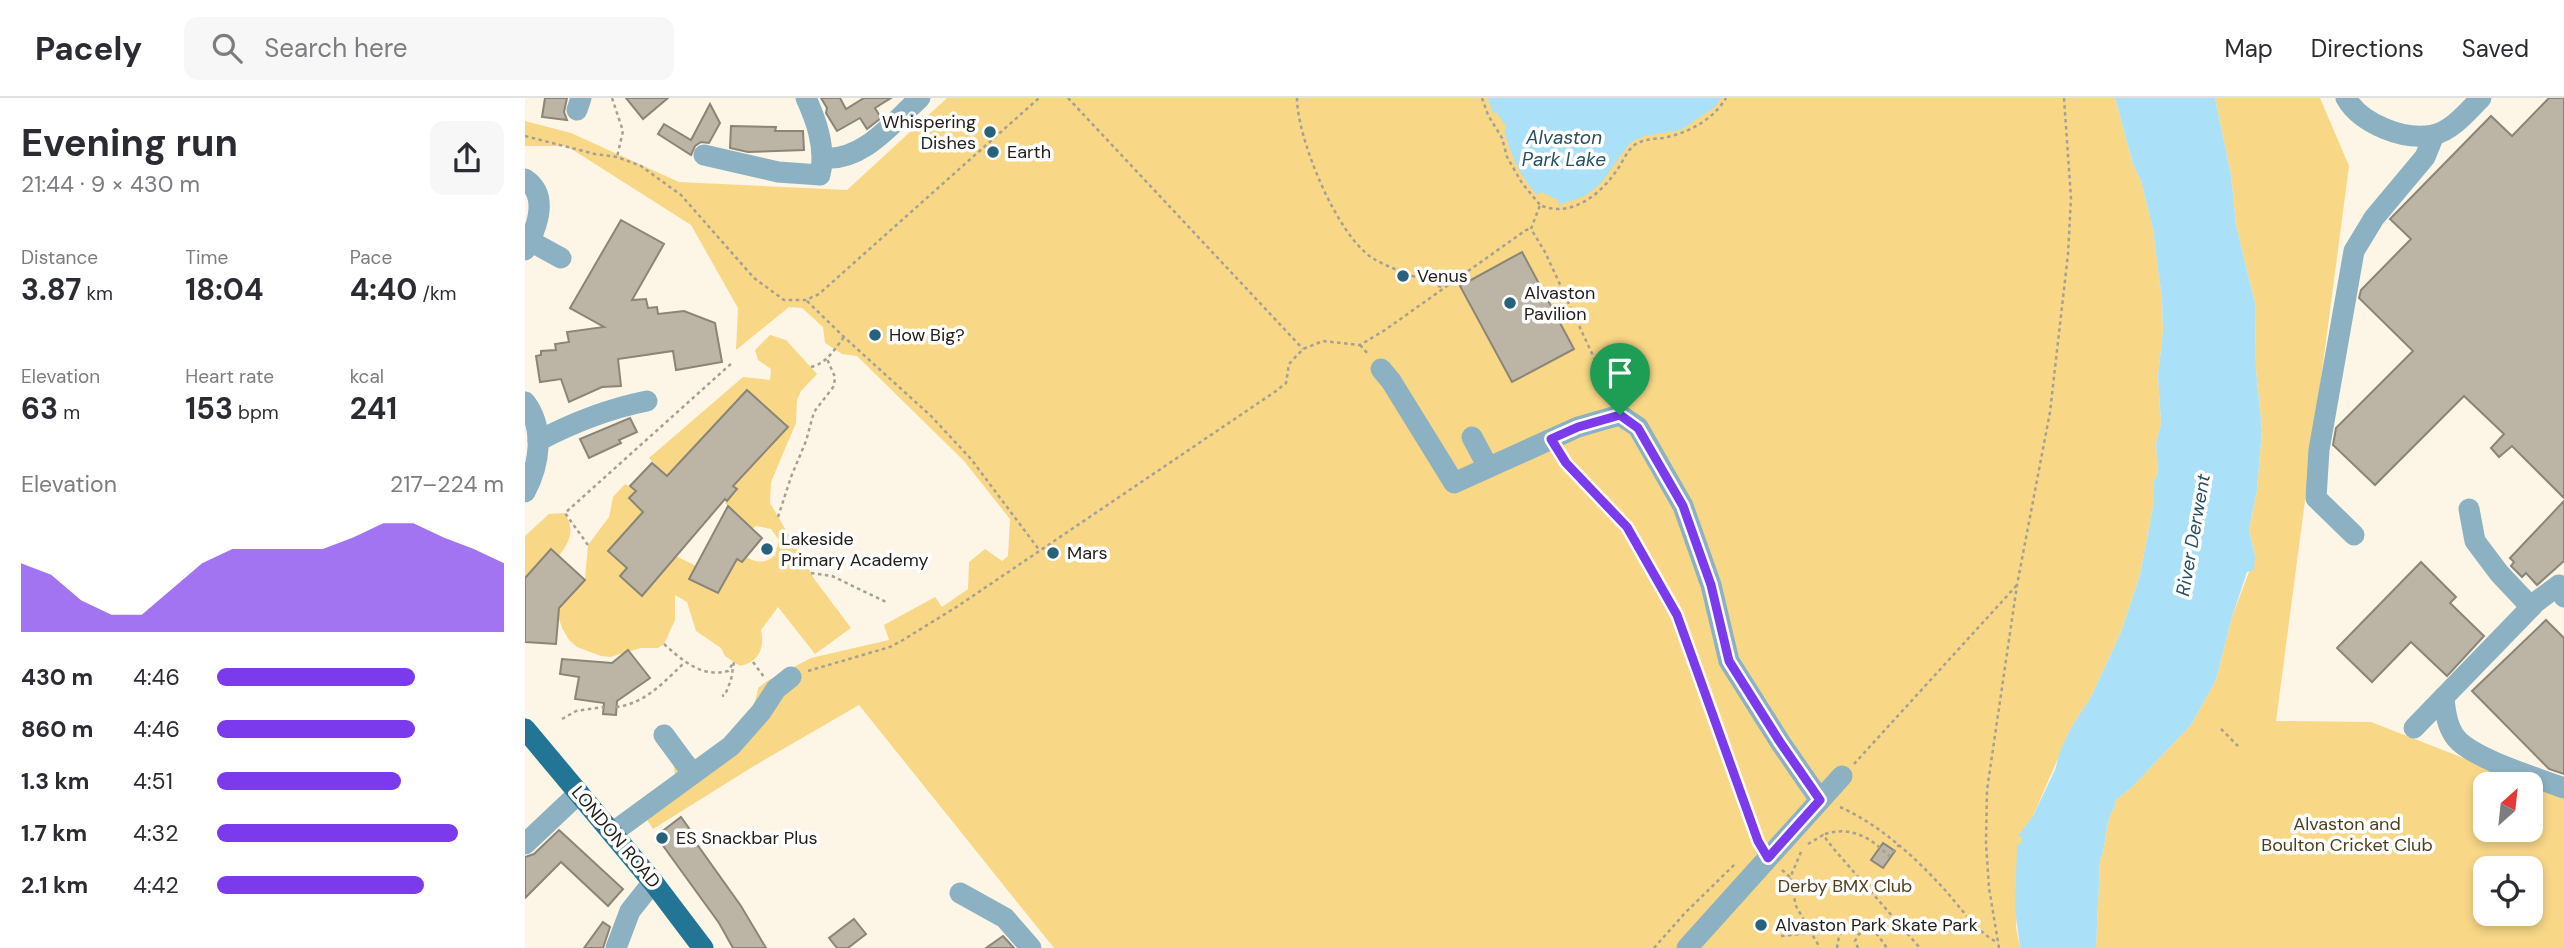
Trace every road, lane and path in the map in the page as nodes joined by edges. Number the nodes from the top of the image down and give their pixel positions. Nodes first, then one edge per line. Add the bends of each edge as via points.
1 (612, 98) edge
2 (806, 98) edge
3 (919, 98) edge
4 (1039, 98) edge
5 (1068, 98) edge
6 (1297, 98) edge
7 (1482, 98) edge
8 (1725, 98) edge
9 (2064, 98) edge
10 (2346, 98) edge
11 (2481, 98) edge
12 (2434, 135) junction
13 (525, 136) edge
14 (705, 155) dead end
15 (617, 157) junction
16 (826, 168) junction
17 (525, 179) edge
18 (1540, 205) junction
19 (1531, 229) junction
20 (527, 245) edge
21 (561, 258) dead end
22 (1443, 288) junction
23 (806, 300) junction
24 (843, 337) junction
25 (1303, 348) junction
26 (827, 359) junction
27 (733, 362) dead end
28 (811, 367) dead end
29 (1381, 369) dead end
30 (647, 401) dead end
31 (525, 402) edge
32 (1620, 415) junction
33 (1472, 438) dead end
34 (1551, 439) junction
35 (538, 441) junction
36 (1488, 467) junction
37 (525, 492) edge
38 (2469, 509) dead end
39 (778, 517) dead end
40 (2354, 535) dead end
41 (588, 545) dead end
42 (1040, 551) junction
43 (811, 573) dead end
44 (2017, 585) junction
45 (2564, 597) edge
46 (888, 603) dead end
47 (2531, 607) junction
48 (664, 644) dead end
49 (685, 662) junction
50 (791, 677) joint
51 (722, 696) dead end
52 (2444, 697) junction
53 (604, 707) dead end
54 (617, 707) dead end
55 (562, 719) dead end
56 (2414, 728) dead end
57 (525, 729) edge
58 (2221, 729) dead end
59 (664, 735) dead end
60 (2238, 746) dead end
61 (692, 773) junction
62 (1843, 776) joint
63 (2564, 788) edge
64 (579, 793) junction
65 (1820, 800) junction
66 (613, 833) junction
67 (1823, 835) junction
68 (525, 844) edge
69 (1899, 845) junction
70 (1759, 849) junction
71 (1744, 856) dead end
72 (653, 882) junction
73 (960, 892) dead end
74 (1848, 923) dead end
75 (1811, 933) junction
76 (1781, 936) dead end
77 (1998, 943) junction
78 (616, 948) edge
79 (703, 948) edge
80 (1031, 948) edge
81 (1654, 948) edge
82 (1687, 948) edge
83 (1820, 948) edge
84 (1837, 948) edge
85 (1858, 948) edge
86 (1887, 948) edge
87 (1920, 948) edge
88 (1999, 948) edge

1 - 15 path via 623,131
2 - 16 street
3 - 16 street via 867,146
4 - 23 path via 830,285
5 - 25 path
6 - 22 path via 1310,156 1331,205 1355,244 1374,259
7 - 18 path via 1507,157
8 - 18 path via 1719,110 1683,133 1632,146 1614,175 1589,199 1559,211
9 - 44 path via 2071,198 2068,254 2050,412
10 - 12 street via 2360,116 2374,124 2405,134
11 - 12 street via 2460,119
12 - 40 street via 2425,157 2374,218 2354,251 2319,450 2316,498
13 - 15 path
14 - 16 street via 778,172
15 - 23 path via 641,166 681,195 754,278 784,300
17 - 20 street via 537,190 541,207
18 - 19 path
19 - 22 path
19 - 32 path
20 - 21 street
22 - 25 path via 1360,345 1323,341
23 - 24 path
24 - 26 path
24 - 42 path via 918,403 971,458
25 - 42 path via 1289,364 1286,383
26 - 28 path
26 - 39 path via 834,386 814,412
27 - 41 path via 565,513
29 - 36 street via 1454,483
30 - 35 street via 610,408
31 - 35 street via 539,427
32 - 34 street
32 - 65 street via 1638,428 1683,506 1711,585 1729,661
33 - 36 street
34 - 36 street
34 - 70 path via 1566,463 1627,527 1677,615
35 - 37 street
38 - 47 street via 2475,541
42 - 50 path via 890,647
43 - 46 path via 832,576
44 - 62 path
44 - 77 path via 1987,790 1989,888
45 - 47 street via 2559,585
47 - 52 street
48 - 49 path
49 - 51 path via 715,674 728,671 734,662
49 - 54 path via 649,694
50 - 61 street via 776,689 736,742
52 - 56 street
52 - 63 street via 2446,718 2457,739 2480,755
53 - 55 path via 576,711
57 - 64 main road, LONDON ROAD
58 - 60 path
59 - 61 street
61 - 66 street
62 - 65 street
64 - 66 main road, LONDON ROAD
64 - 68 street
65 - 69 path via 1854,813
65 - 70 street
66 - 72 main road, LONDON ROAD
67 - 69 path via 1847,830 1877,844 1889,856
67 - 75 path via 1804,848 1790,878 1796,906
67 - 87 path
69 - 77 path
70 - 82 street
71 - 81 path
72 - 78 street via 630,911
72 - 79 main road, LONDON ROAD
73 - 80 street via 1005,918
74 - 84 path
75 - 76 path
75 - 83 path
77 - 88 path
85 - 86 path via 1859,934 1874,930

